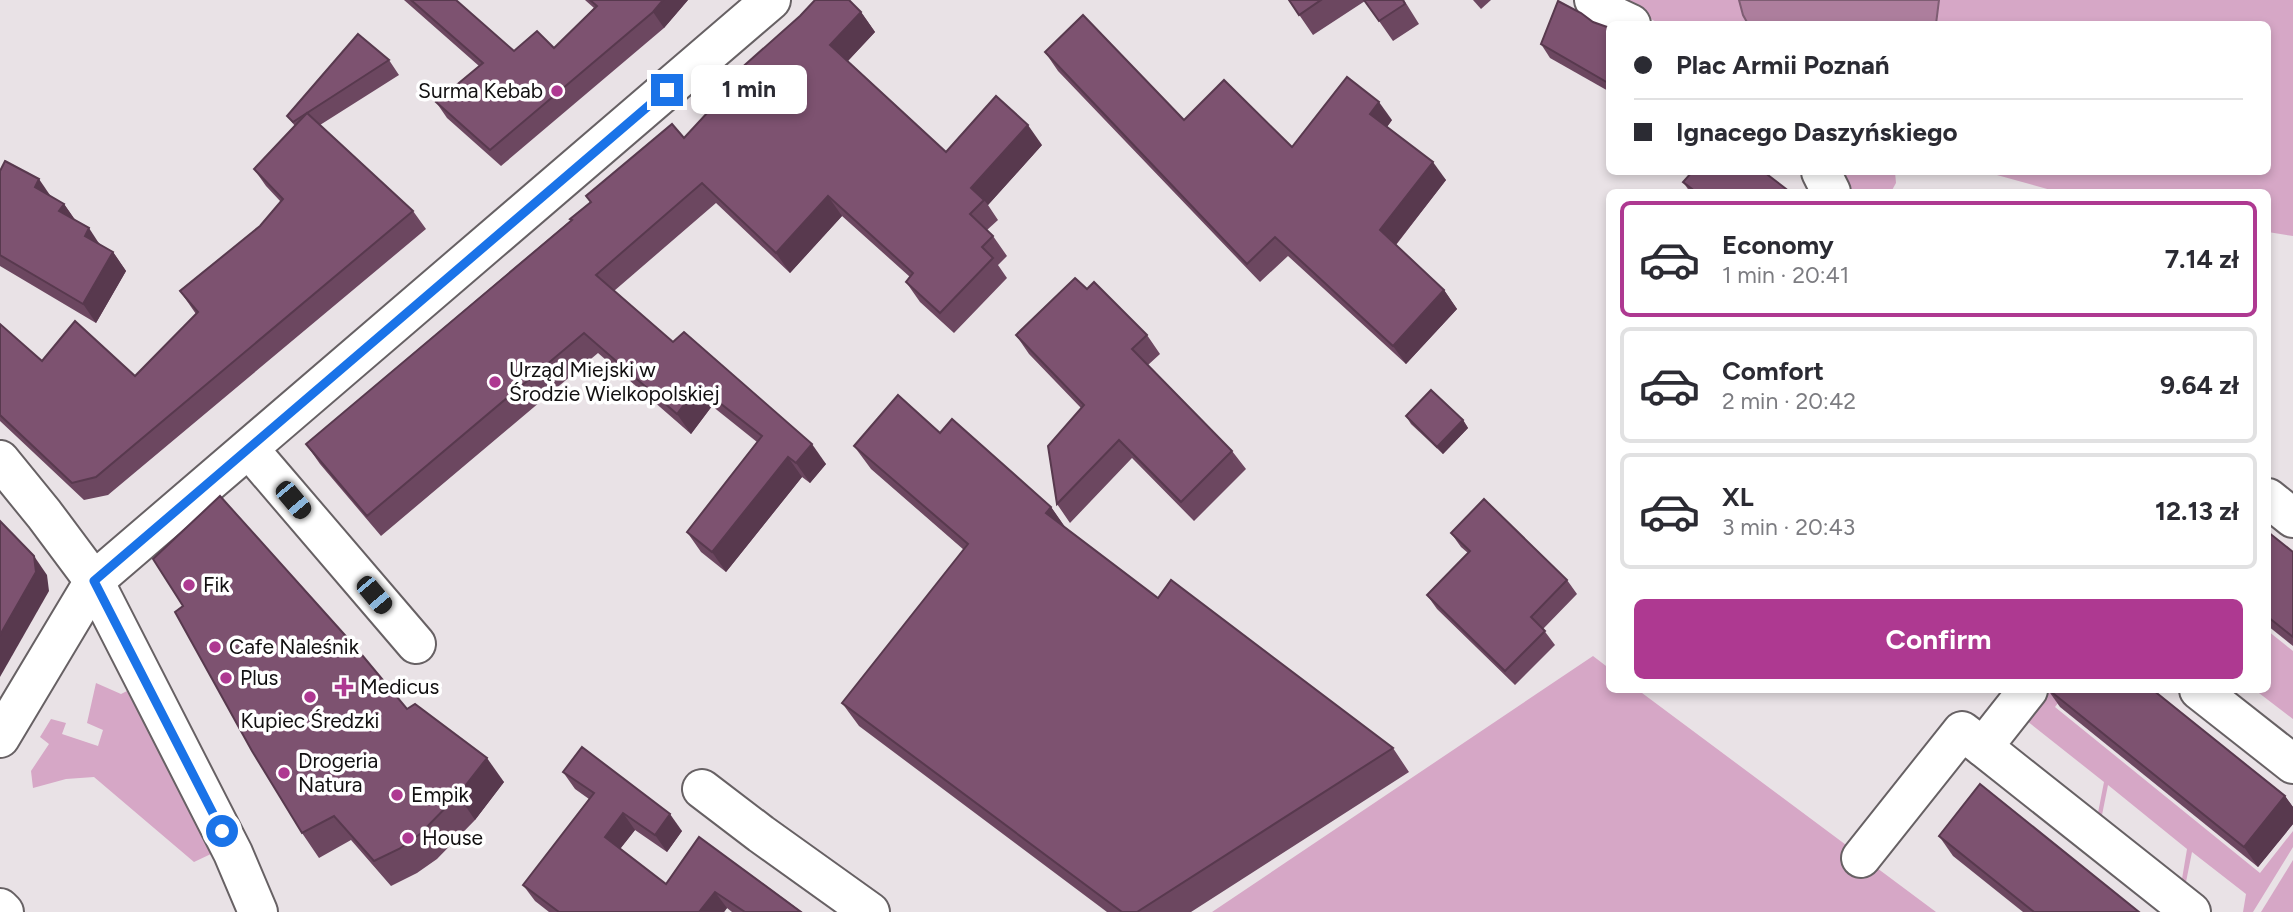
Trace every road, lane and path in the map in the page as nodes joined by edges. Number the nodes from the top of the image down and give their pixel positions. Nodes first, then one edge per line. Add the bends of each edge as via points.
1 (771, 0) edge
2 (1594, 0) edge
3 (1625, 21) edge
4 (249, 449) junction
5 (0, 460) edge
6 (2271, 500) edge
7 (2293, 518) edge
8 (94, 581) junction
9 (416, 645) dead end
10 (2026, 693) edge
11 (2203, 693) edge
12 (0, 738) edge
13 (1983, 747) junction
14 (2293, 764) edge
15 (702, 789) dead end
16 (1861, 859) dead end
17 (258, 912) edge
18 (870, 912) edge
19 (2191, 912) edge

1 - 4 street
2 - 3 street
4 - 8 street
4 - 9 street
5 - 8 street
6 - 7 street
8 - 12 street
8 - 17 street via 233,853
10 - 13 street
11 - 14 street
13 - 16 street via 1962,731
13 - 19 street
15 - 18 street

